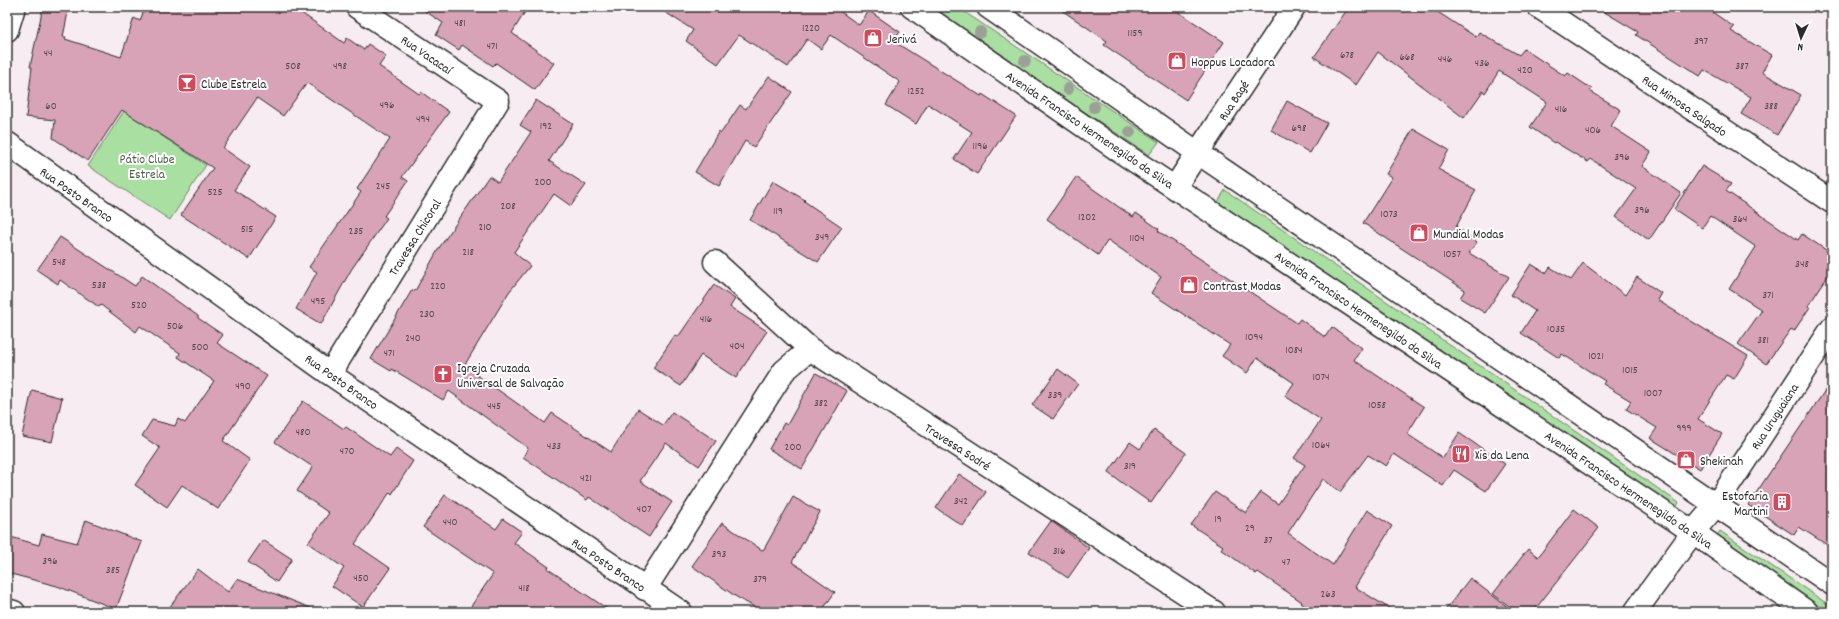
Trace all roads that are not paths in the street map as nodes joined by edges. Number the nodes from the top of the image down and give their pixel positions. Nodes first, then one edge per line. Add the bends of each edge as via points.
1 (14, 7) edge
2 (357, 7) edge
3 (912, 7) edge
4 (988, 7) edge
5 (1294, 7) edge
6 (1539, 7) edge
7 (7, 30) edge
8 (498, 101) joint
9 (7, 143) edge
10 (1198, 153) junction
11 (1175, 187) junction
12 (1832, 202) edge
13 (715, 262) dead end
14 (1832, 328) edge
15 (810, 349) junction
16 (330, 374) junction
17 (1716, 505) junction
18 (1693, 532) junction
19 (1832, 584) edge
20 (644, 589) junction
21 (7, 610) edge
22 (672, 610) edge
23 (14, 612) edge
24 (1214, 612) edge
25 (1635, 612) edge
26 (1806, 612) edge

1 - 7 street
2 - 8 street, Rua Vacacaí
3 - 11 street, Avenida Francisco Hermenegildo da Silva
4 - 10 street
5 - 10 street, Rua Bagé
6 - 12 street, Rua Mimosa Salgado
8 - 16 street, Travessa Chicoral
9 - 16 street, Rua Posto Branco
10 - 11 street, Rua Bagé
10 - 17 street
11 - 18 street, Avenida Francisco Hermenegildo da Silva
13 - 15 street, Travessa Sodré
14 - 17 street, Rua Uruguaiana
15 - 20 street via 784,371
15 - 24 street, Travessa Sodré
16 - 20 street, Rua Posto Branco
17 - 18 street, Rua Uruguaiana
17 - 19 street
18 - 25 street
18 - 26 street, Avenida Francisco Hermenegildo da Silva
20 - 22 street, Rua Posto Branco
21 - 23 street

